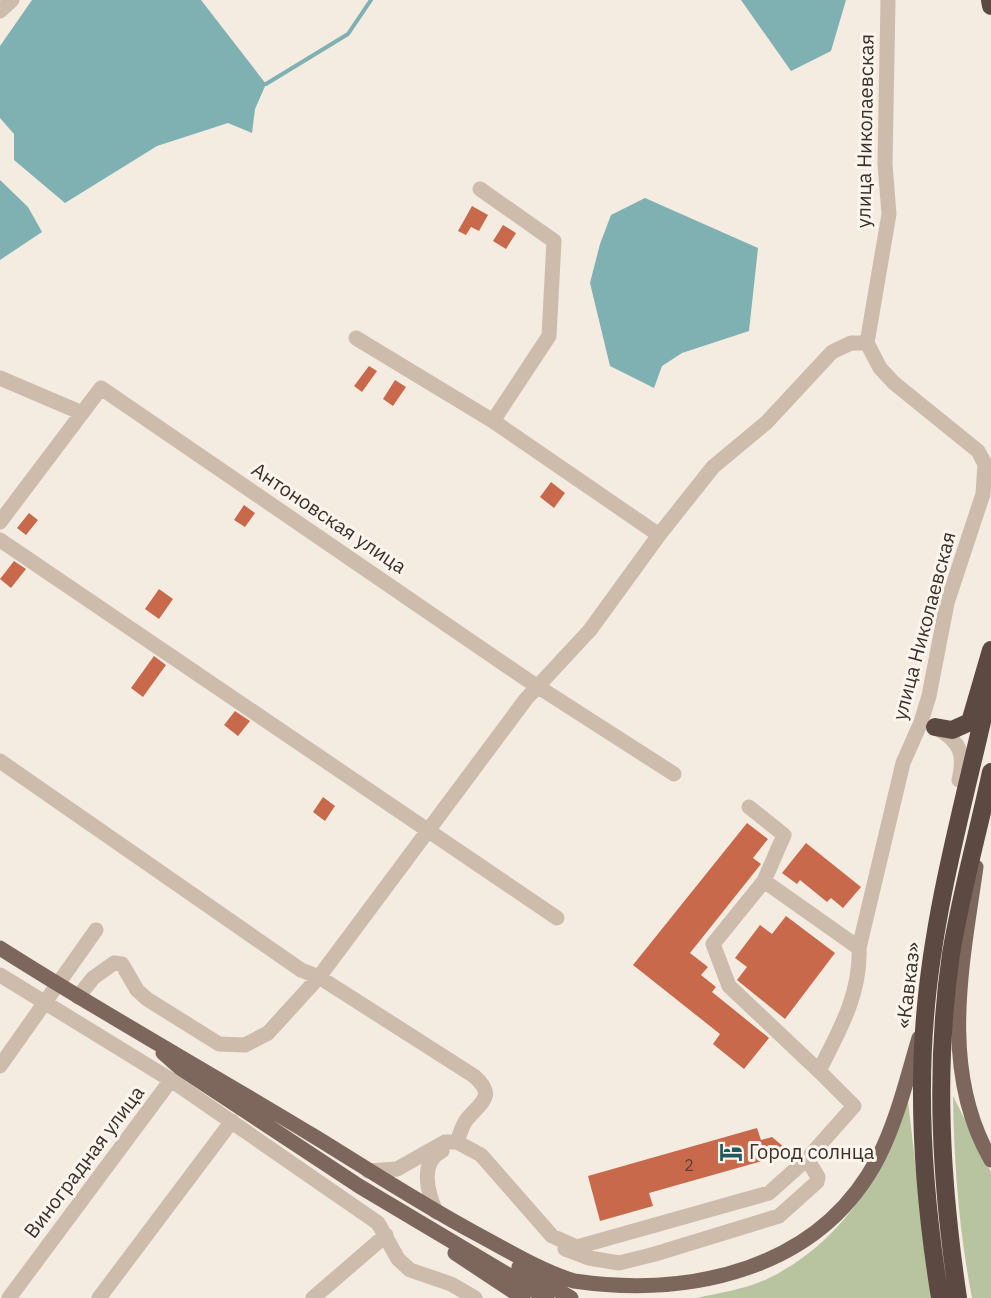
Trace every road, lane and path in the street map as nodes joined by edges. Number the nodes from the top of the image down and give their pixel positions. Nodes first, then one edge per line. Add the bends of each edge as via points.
1 (12, 0) edge
2 (888, 0) edge
3 (990, 0) edge
4 (991, 6) edge
5 (0, 11) edge
6 (480, 189) dead end
7 (356, 338) dead end
8 (867, 343) junction
9 (0, 378) edge
10 (82, 412) junction
11 (493, 421) junction
12 (0, 522) edge
13 (659, 536) junction
14 (0, 540) edge
15 (991, 650) edge
16 (991, 682) edge
17 (539, 686) junction
18 (928, 725) junction
19 (0, 761) edge
20 (991, 772) edge
21 (674, 774) dead end
22 (987, 792) junction
23 (749, 807) dead end
24 (961, 816) junction
25 (427, 830) junction
26 (764, 881) junction
27 (557, 918) dead end
28 (96, 930) dead end
29 (0, 948) edge
30 (860, 948) junction
31 (0, 975) edge
32 (319, 977) junction
33 (57, 984) junction
34 (78, 997) junction
35 (45, 1001) junction
36 (925, 1015) junction
37 (149, 1041) junction
38 (0, 1066) edge
39 (819, 1071) junction
40 (171, 1080) junction
41 (232, 1121) junction
42 (457, 1142) junction
43 (807, 1159) junction
44 (990, 1159) edge
45 (368, 1171) junction
46 (360, 1186) junction
47 (436, 1212) junction
48 (386, 1235) junction
49 (9, 1298) edge
50 (99, 1298) edge
51 (313, 1298) edge
52 (475, 1298) edge
53 (523, 1298) edge
54 (547, 1298) edge
55 (571, 1298) edge
56 (940, 1298) edge
57 (958, 1298) edge

1 - 5 street
2 - 8 street, улица Николаевская via 885,164 889,214
3 - 4 highway
6 - 11 street via 554,241 549,336
7 - 11 street
8 - 13 street via 851,343 832,352 767,422 713,467
8 - 18 street, улица Николаевская via 880,368 894,383 978,451 985,464 983,494 947,603
9 - 10 street
10 - 12 street, Антоновская улица
10 - 17 street, Антоновская улица via 101,388
11 - 13 street
13 - 17 street via 590,630
14 - 25 street
15 - 18 highway via 970,722 952,730
16 - 24 highway, «Кавказ»
17 - 21 street, Антоновская улица
17 - 25 street
18 - 24 street via 957,742 963,753 956,794
18 - 30 street, улица Николаевская via 903,763
19 - 32 street via 301,970
20 - 22 highway, «Кавказ»
22 - 44 main road via 963,958 959,1036 965,1098
22 - 57 highway, «Кавказ» via 951,955 940,1072 943,1183
23 - 26 street via 784,835
24 - 36 highway, «Кавказ» via 939,916
25 - 27 street
25 - 32 street
26 - 30 street
26 - 39 street via 713,944 729,986
28 - 33 street
29 - 33 main road
30 - 39 street, улица Николаевская via 860,973 848,1014
31 - 35 street
32 - 34 street via 268,1033 245,1045 231,1047 207,1038 147,999 122,964 114,963 93,978
32 - 42 street via 483,1084 485,1100 465,1121
33 - 34 main road
33 - 35 street
34 - 37 main road
35 - 38 street
35 - 40 street
36 - 47 main road via 900,1101 878,1159 864,1183 821,1232 787,1258 751,1277 689,1292 650,1294 591,1286 522,1259
36 - 56 highway, «Кавказ» via 925,1181
37 - 45 main road via 187,1059
37 - 46 main road via 180,1068
39 - 43 street via 854,1106
40 - 41 street
40 - 49 street, Виноградная улица
41 - 48 street via 378,1222
41 - 50 street
42 - 43 street via 481,1155 552,1236 577,1247 769,1193
42 - 45 street via 445,1142 397,1169
43 - 47 street via 817,1182 779,1216 715,1238 619,1263 590,1258 545,1238 479,1164 459,1150 439,1152 431,1158 428,1182
45 - 47 main road
46 - 53 main road via 387,1210
46 - 54 main road
47 - 55 main road via 474,1240
48 - 51 street
48 - 52 street via 398,1259 410,1270 451,1284

